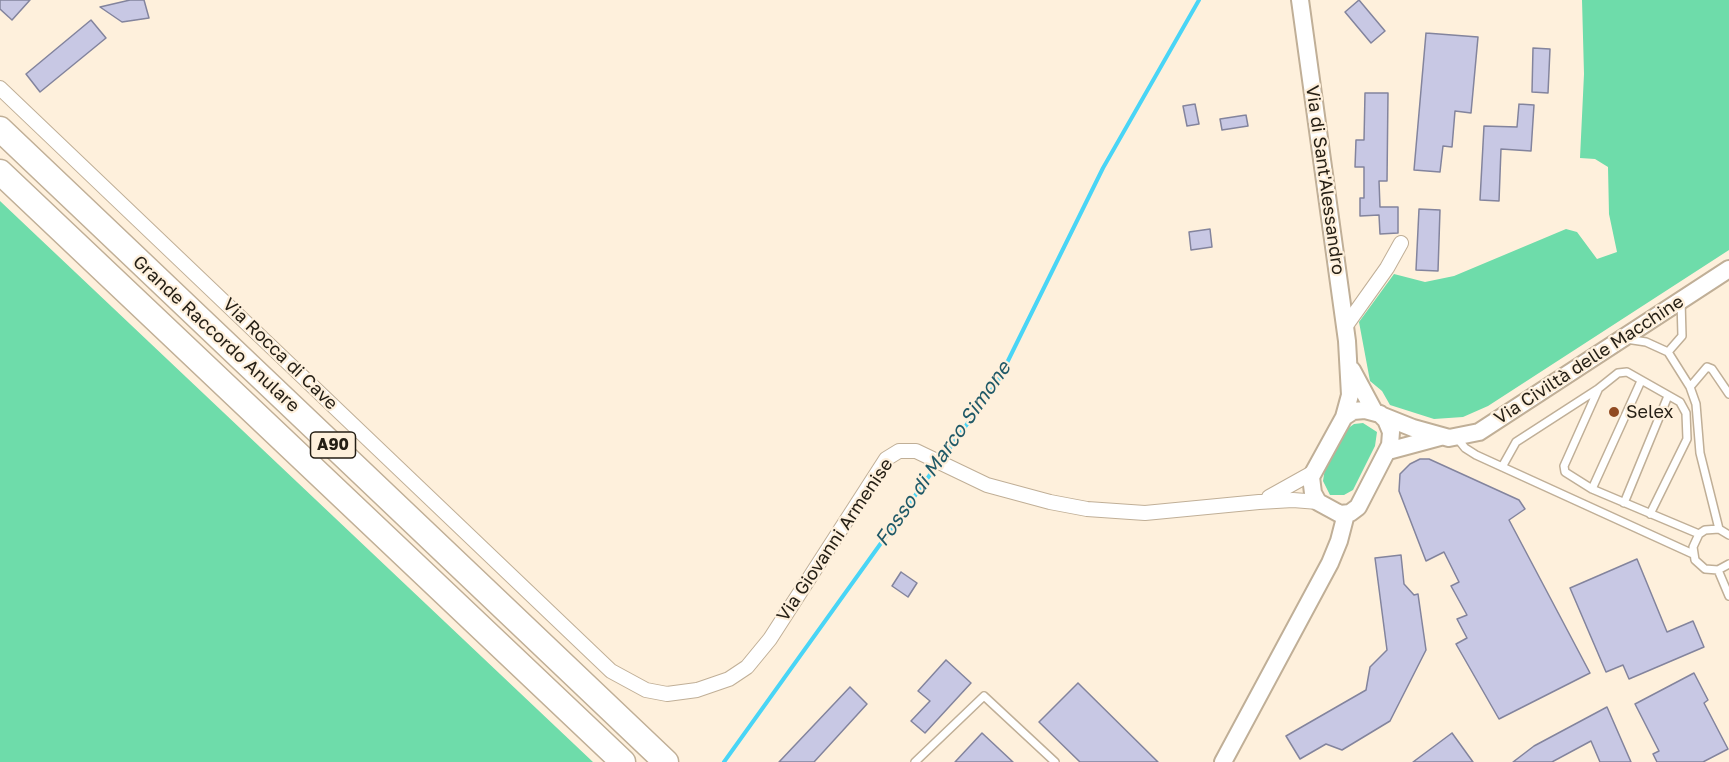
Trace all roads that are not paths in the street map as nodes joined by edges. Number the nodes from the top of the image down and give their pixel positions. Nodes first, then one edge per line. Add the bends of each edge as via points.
1 (1300, 0) edge
2 (0, 88) edge
3 (0, 129) edge
4 (0, 172) edge
5 (1401, 243) dead end
6 (1729, 268) edge
7 (1681, 300) junction
8 (1345, 327) junction
9 (1621, 339) junction
10 (1668, 352) junction
11 (1349, 361) junction
12 (1641, 381) junction
13 (1690, 387) junction
14 (1598, 389) junction
15 (1729, 393) edge
16 (1668, 396) junction
17 (1378, 414) junction
18 (1344, 417) junction
19 (1700, 435) junction
20 (1450, 437) junction
21 (1687, 439) junction
22 (1388, 451) junction
23 (1502, 467) junction
24 (1312, 473) junction
25 (1592, 489) junction
26 (1259, 502) junction
27 (1318, 502) junction
28 (1623, 502) junction
29 (1346, 514) junction
30 (1650, 514) junction
31 (1719, 529) junction
32 (1699, 534) junction
33 (1729, 535) edge
34 (1693, 554) junction
35 (1729, 564) edge
36 (1718, 570) junction
37 (1729, 596) edge
38 (611, 671) joint
39 (623, 762) edge
40 (666, 762) edge
41 (915, 762) edge
42 (1055, 762) edge
43 (1223, 762) edge

1 - 8 street, Via di Sant'Alessandro
2 - 38 street, Via Rocca di Cave
3 - 40 highway, Grande Raccordo Anulare / A90
4 - 39 highway, Grande Raccordo Anulare / A90
5 - 8 street
6 - 7 street, Via Civiltà delle Macchine
7 - 9 street, Via Civiltà delle Macchine
7 - 10 lane via 1682,336
8 - 11 street, Via di Sant'Alessandro
9 - 10 lane via 1646,342
9 - 20 street, Via Civiltà delle Macchine via 1493,424 1473,434
10 - 13 lane
11 - 17 street, Via di Sant'Alessandro via 1357,382
11 - 18 street, Via di Sant'Alessandro via 1350,394
12 - 14 lane via 1621,371
12 - 16 lane
12 - 25 lane
13 - 15 lane via 1707,367
13 - 19 lane
14 - 23 lane via 1516,442
14 - 25 lane via 1564,466 1565,472
16 - 21 lane via 1684,406
16 - 28 lane
17 - 18 street via 1359,410
17 - 20 street
17 - 22 street, Via di Sant'Alessandro via 1391,432
18 - 24 street, Via di Sant'Alessandro
19 - 21 lane
19 - 31 lane via 1700,453
20 - 22 street, Via Civiltà delle Macchine
20 - 23 lane via 1468,451
21 - 30 lane
22 - 29 street via 1358,507
23 - 34 lane
24 - 26 street, Via Giovanni Armenise
24 - 27 street via 1311,486
25 - 28 lane
26 - 27 street, Via Giovanni Armenise
26 - 38 street, Via Giovanni Armenise via 1154,512 1095,510 977,482 923,455 904,450 886,459 770,639 737,674 697,690 667,694 634,686
27 - 29 street
28 - 30 lane
29 - 43 street via 1330,563
30 - 32 lane
31 - 32 lane
31 - 33 lane
32 - 34 lane
34 - 36 lane via 1705,569
35 - 36 lane
36 - 37 lane
41 - 42 lane via 984,696

